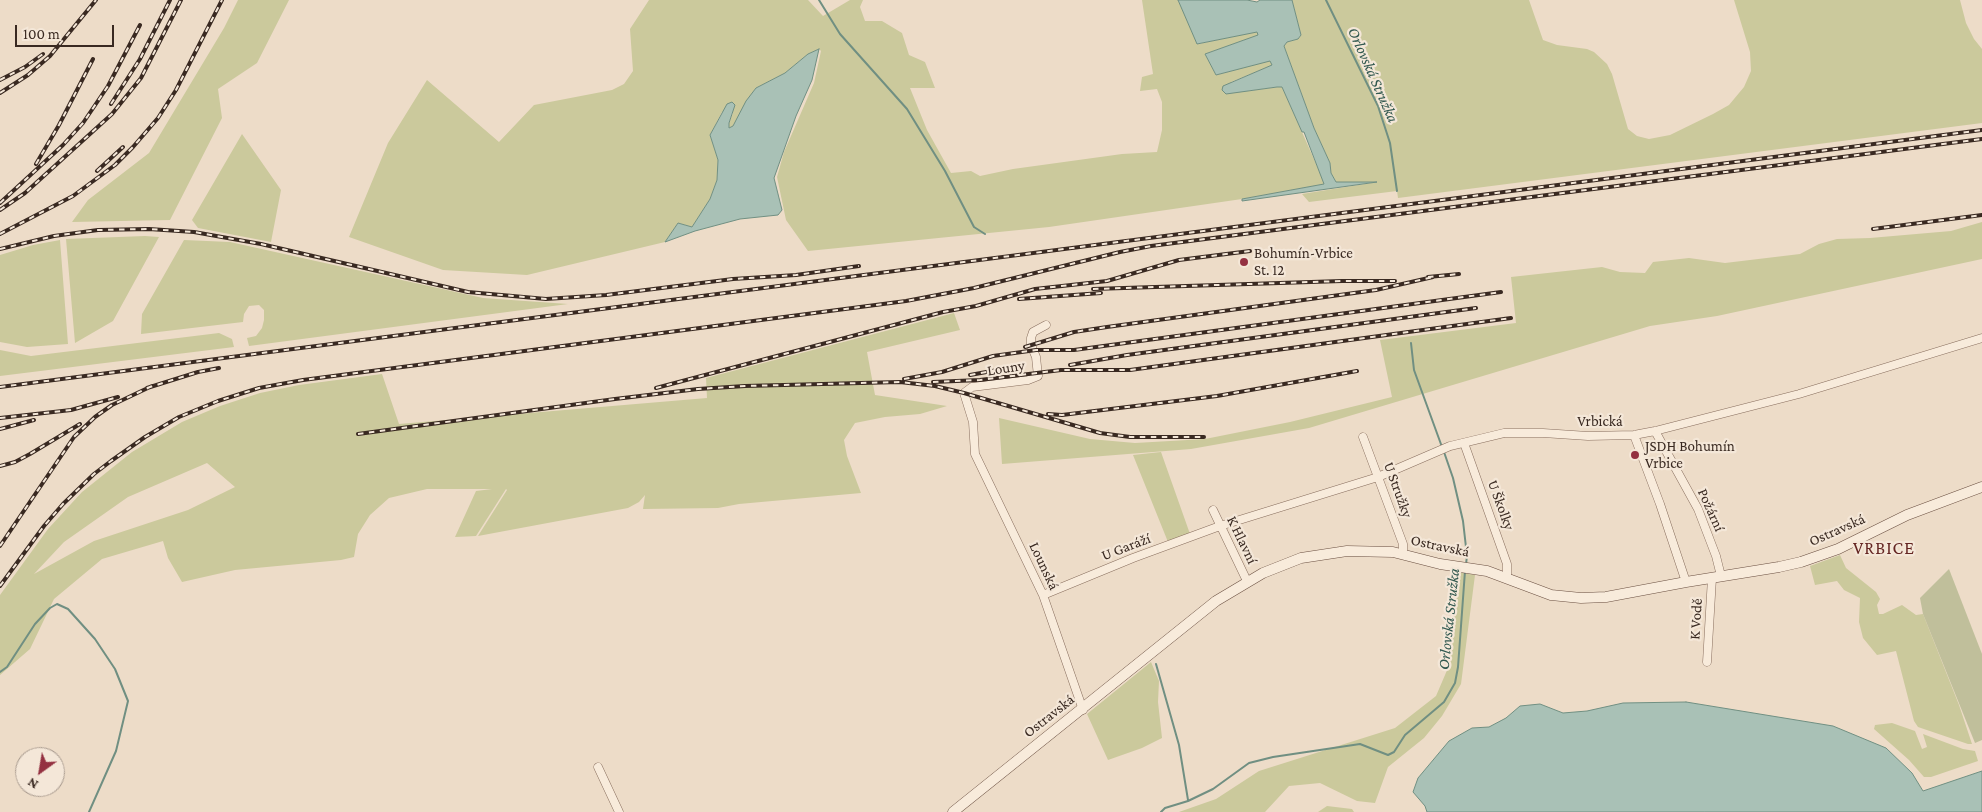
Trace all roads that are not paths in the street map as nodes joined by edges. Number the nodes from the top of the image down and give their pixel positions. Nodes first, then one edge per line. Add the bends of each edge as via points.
1 (1046, 325) dead end
2 (1982, 338) edge
3 (1655, 431) junction
4 (1634, 434) junction
5 (1363, 437) dead end
6 (973, 438) joint
7 (1464, 443) junction
8 (1378, 477) junction
9 (1982, 487) edge
10 (1212, 510) dead end
11 (1220, 526) junction
12 (1404, 554) junction
13 (1716, 577) junction
14 (1507, 578) junction
15 (1247, 581) junction
16 (1686, 582) junction
17 (1043, 595) junction
18 (1707, 662) dead end
19 (1082, 710) junction
20 (598, 766) dead end
21 (619, 812) edge
22 (953, 812) edge

1 - 6 street, Louny via 1033,332 1031,338 1038,376 972,387 964,393 973,422
2 - 3 street, Vrbická via 1789,396
3 - 4 street, Vrbická
3 - 13 street, Požární via 1698,509 1716,556
4 - 7 street, Vrbická via 1504,433
4 - 16 street
5 - 8 street, U Stružky
6 - 17 street, Lounská via 975,454
7 - 8 street, Vrbická
7 - 14 street, U Školky via 1507,564
8 - 11 street, Vrbická
8 - 12 street, U Stružky
9 - 13 main road, Ostravská via 1898,519 1822,555 1779,568
10 - 11 street, K Hlavní
11 - 15 street, K Hlavní
11 - 17 street, U Garáží
12 - 14 main road, Ostravská
12 - 15 main road, Ostravská via 1364,551 1316,555 1282,565
13 - 16 main road, Ostravská
13 - 18 street, K Vodě
14 - 16 main road, Ostravská via 1565,598 1606,597
15 - 19 main road, Ostravská via 1210,606
17 - 19 street, Lounská
19 - 22 main road, Ostravská
20 - 21 street

